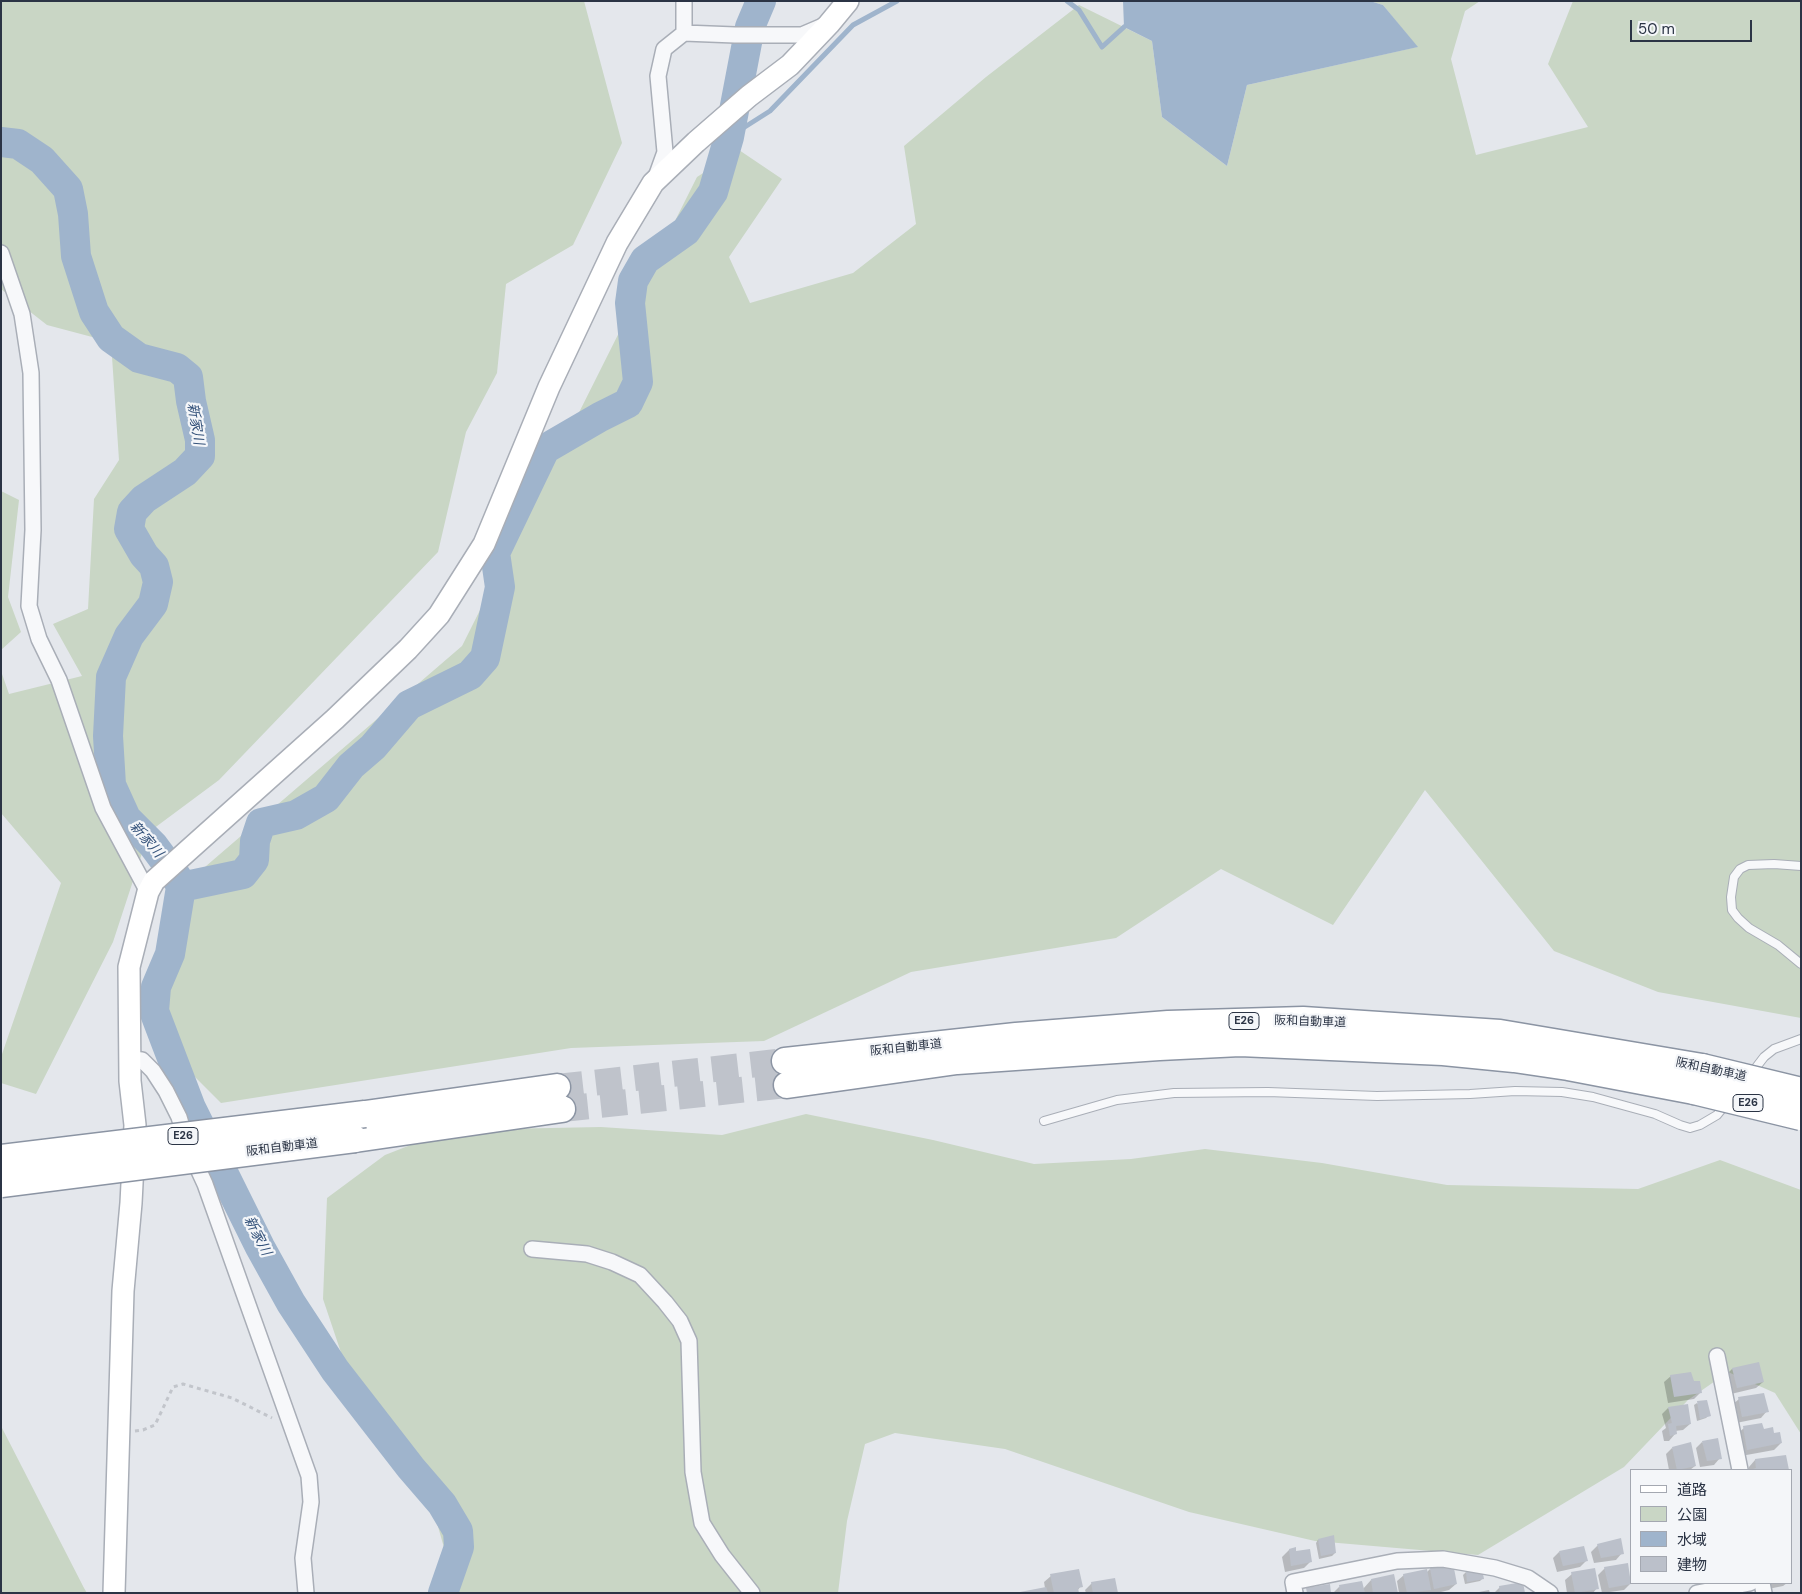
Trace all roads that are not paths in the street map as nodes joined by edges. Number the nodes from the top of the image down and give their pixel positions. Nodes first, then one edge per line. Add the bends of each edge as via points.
1 (684, 1) edge
2 (848, 1) edge
3 (830, 24) junction
4 (684, 33) junction
5 (654, 183) junction
6 (1, 253) edge
7 (1801, 866) edge
8 (151, 886) junction
9 (1801, 964) edge
10 (1801, 1039) edge
11 (131, 1059) junction
12 (786, 1073) tunnel mouth
13 (1698, 1079) junction
14 (1741, 1086) dead end
15 (1801, 1091) edge
16 (1735, 1094) dead end
17 (1801, 1116) edge
18 (1044, 1121) dead end
19 (1, 1158) edge
20 (1, 1184) edge
21 (532, 1249) dead end
22 (1717, 1356) dead end
23 (1740, 1469) edge
24 (1745, 1584) edge
25 (114, 1593) edge
26 (306, 1593) edge
27 (752, 1593) edge
28 (1295, 1593) edge
29 (1550, 1593) edge
30 (1697, 1593) edge

1 - 4 street
2 - 3 street
3 - 4 street via 802,35
3 - 5 street via 790,65 741,103
4 - 5 street via 664,49 658,76 665,152
5 - 8 street via 612,252 550,387 484,544 439,615 335,719
6 - 8 street via 22,314 31,373 33,530 29,606 39,639 59,680 103,808
7 - 9 lane via 1748,865 1734,877 1731,897 1732,910 1738,918 1778,944
8 - 11 street via 129,967
10 - 14 lane via 1774,1049
11 - 25 street via 135,1125 123,1291
11 - 26 street via 142,1060 153,1071 180,1117 309,1476 311,1502 303,1558
12 - 13 highway, 阪和自動車道 / E26 via 1016,1036 1168,1024 1304,1020 1500,1033
13 - 15 highway, 阪和自動車道 / E26, bridge
13 - 17 highway, 阪和自動車道 / E26, bridge
16 - 18 lane via 1717,1115 1700,1126 1690,1128 1655,1114 1593,1097 1562,1092 1515,1091 1377,1096 1174,1093 1117,1100
19 - 20 highway, 阪和自動車道 / E26, bridge via 365,1114 560,1098 356,1139
21 - 27 street via 587,1254 640,1275 680,1321 689,1341 693,1472 702,1523
22 - 23 street
24 - 30 street
28 - 29 street via 1293,1582 1397,1561 1443,1559 1495,1568 1528,1578

